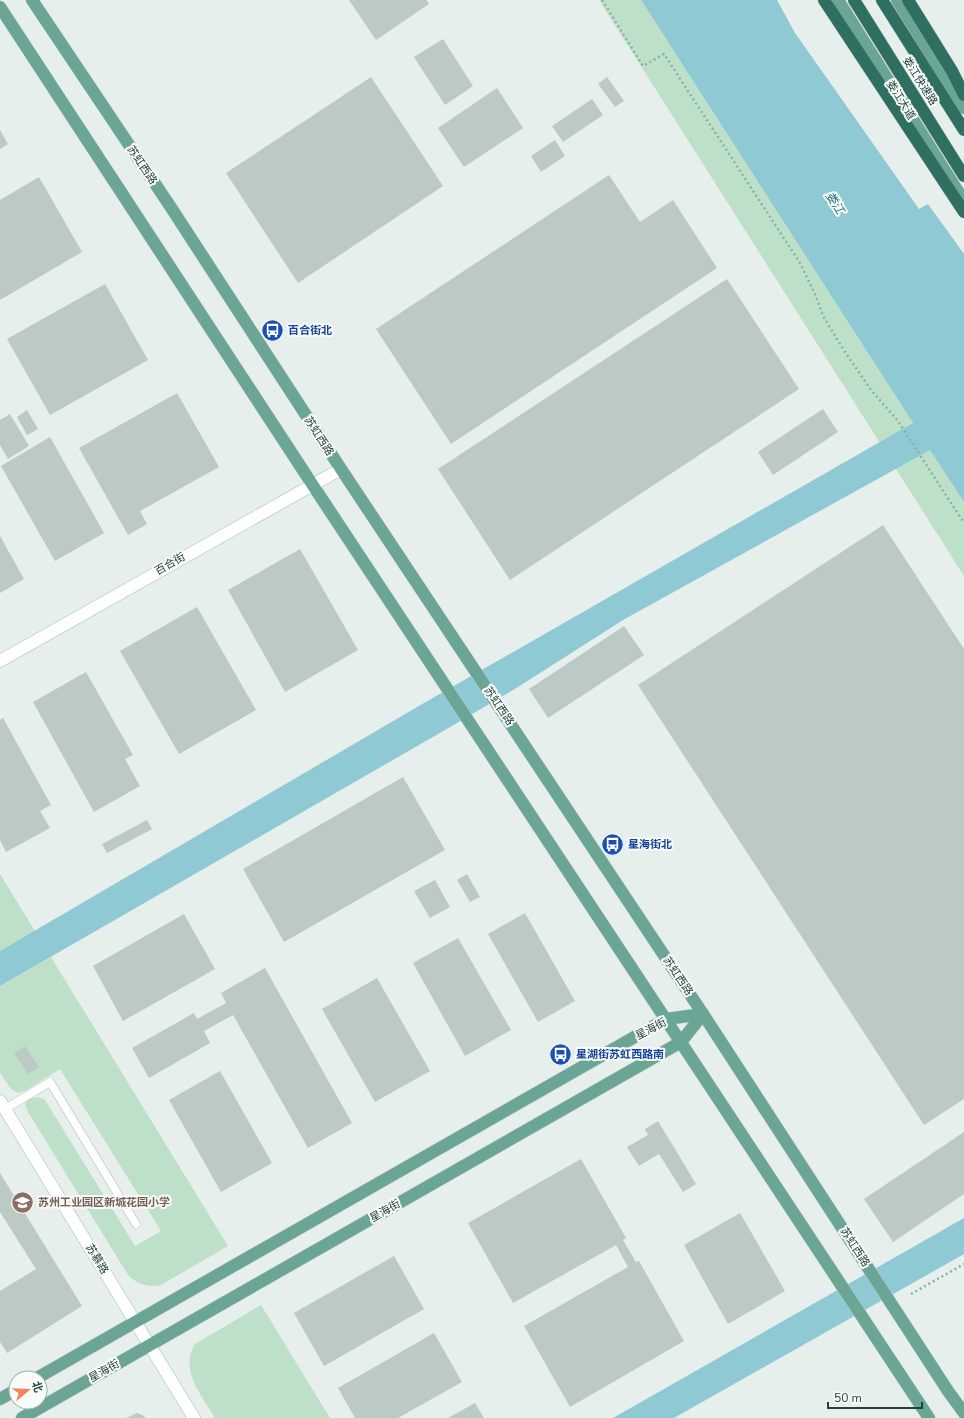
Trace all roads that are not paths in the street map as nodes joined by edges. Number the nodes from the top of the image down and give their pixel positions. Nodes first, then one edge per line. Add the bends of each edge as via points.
1 (32, 0) edge
2 (824, 0) edge
3 (838, 0) edge
4 (854, 0) edge
5 (882, 0) edge
6 (896, 0) edge
7 (908, 0) edge
8 (0, 7) edge
9 (964, 95) edge
10 (964, 108) edge
11 (964, 130) edge
12 (964, 176) edge
13 (964, 201) edge
14 (964, 212) edge
15 (341, 469) junction
16 (312, 484) junction
17 (0, 661) edge
18 (703, 1014) junction
19 (666, 1019) junction
20 (682, 1042) junction
21 (3, 1105) edge
22 (136, 1224) dead end
23 (135, 1322) junction
24 (150, 1345) junction
25 (48, 1372) edge
26 (964, 1413) edge
27 (22, 1418) edge
28 (194, 1418) edge
29 (929, 1418) edge

1 - 15 main road, 苏虹西路
2 - 14 highway
3 - 13 main road, 娄江大道
4 - 12 highway, 娄江快速路
5 - 11 highway, 娄江快速路
6 - 10 main road
7 - 9 highway
8 - 16 main road
15 - 16 street, 百合街
15 - 18 main road, 苏虹西路
16 - 17 street, 百合街
16 - 19 main road
18 - 19 main road, 星海街
18 - 20 main road, 星海街
18 - 26 main road, 苏虹西路
19 - 20 main road
19 - 23 main road, 星海街
20 - 24 main road, 星海街
20 - 29 main road
21 - 22 lane via 50,1082
21 - 23 street, 苏慕路
23 - 24 street, 苏慕路
23 - 25 main road, 星海街
24 - 27 main road, 星海街
24 - 28 street, 苏慕路

